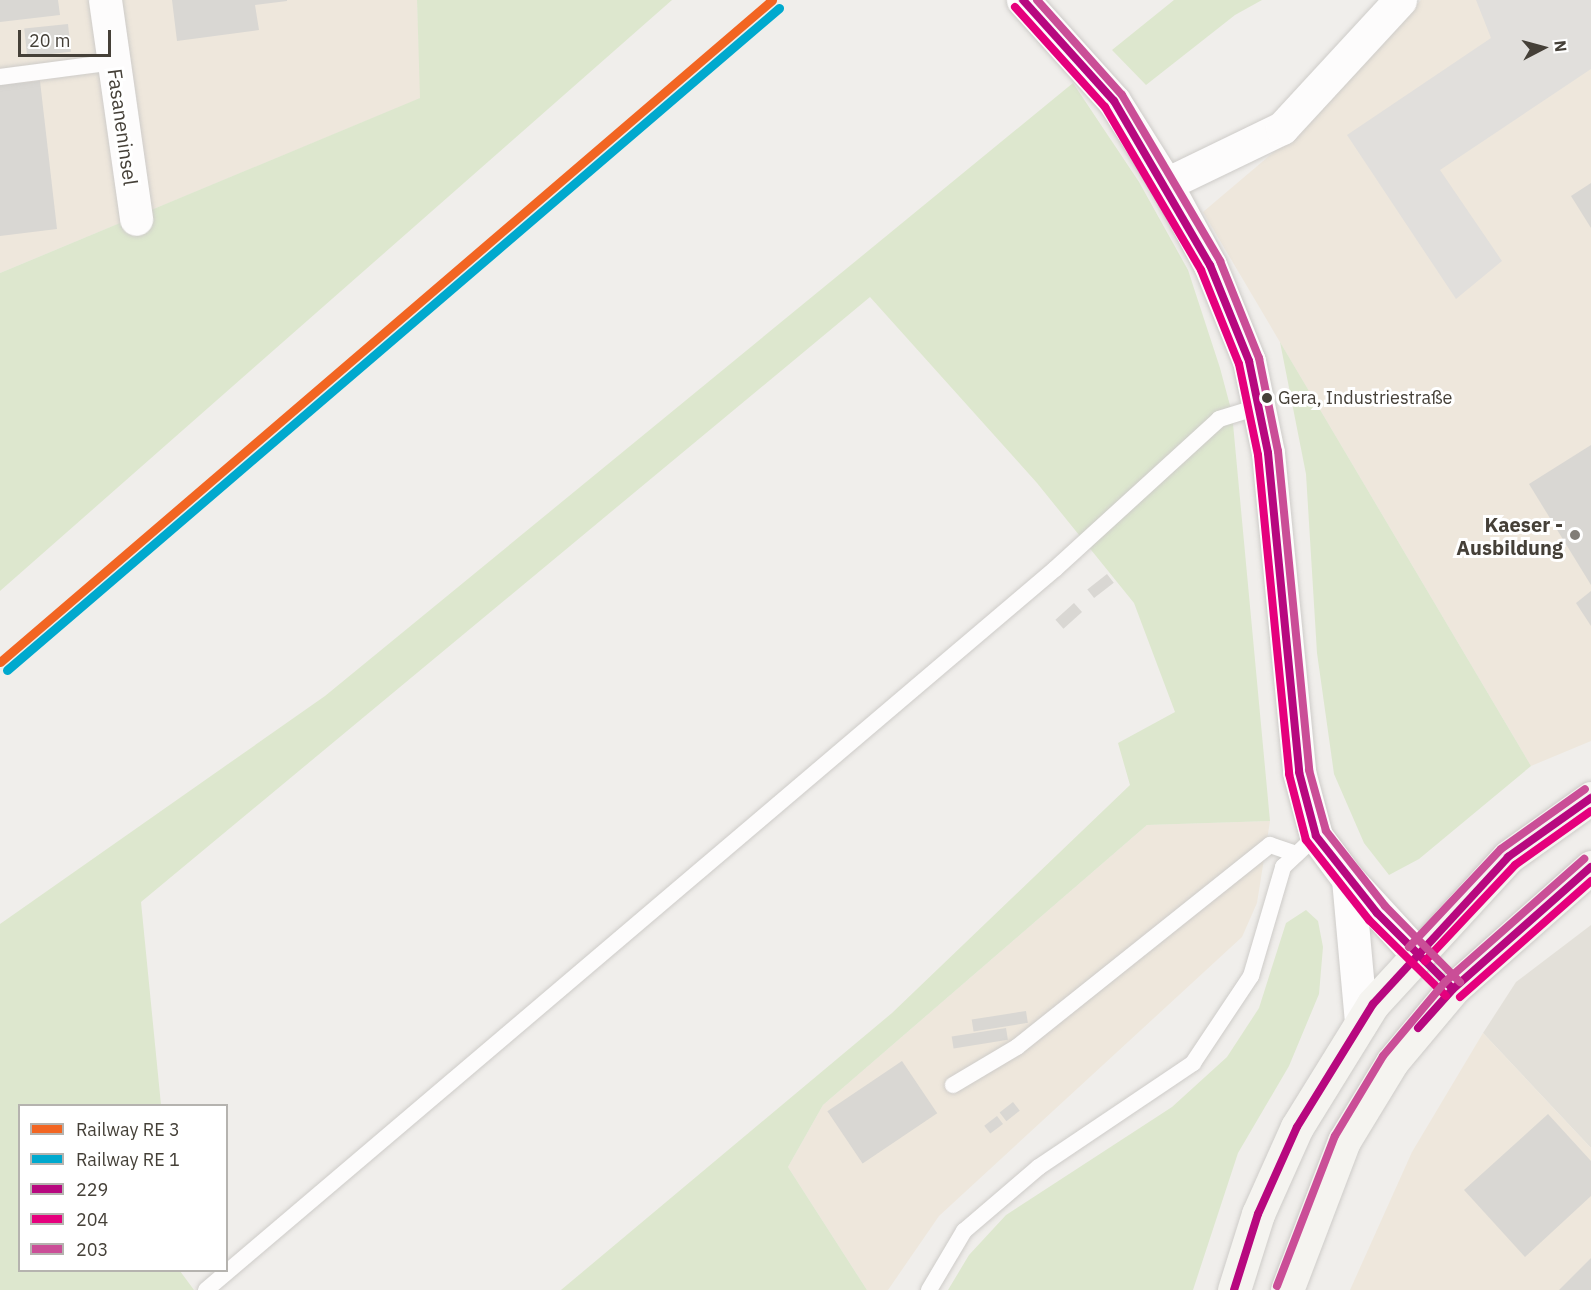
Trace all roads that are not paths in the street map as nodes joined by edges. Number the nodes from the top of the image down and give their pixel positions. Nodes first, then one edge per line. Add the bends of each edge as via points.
1 (105, 0) edge
2 (1023, 0) edge
3 (1400, 0) edge
4 (114, 62) junction
5 (0, 77) edge
6 (1166, 184) junction
7 (136, 219) dead end
8 (1258, 407) junction
9 (1591, 798) edge
10 (1306, 845) junction
11 (1591, 867) edge
12 (1348, 879) junction
13 (1416, 954) junction
14 (1452, 989) junction
15 (1361, 1022) junction
16 (953, 1085) dead end
17 (228, 1271) edge
18 (227, 1272) edge
19 (206, 1290) edge
20 (929, 1290) edge
21 (1234, 1290) edge
22 (1287, 1290) edge

1 - 4 street, Fasaneninsel
2 - 6 street via 1114,101
3 - 6 street via 1282,128
4 - 5 lane
4 - 7 street, Fasaneninsel
6 - 8 street via 1236,329
8 - 10 street via 1268,453
8 - 17 lane via 1219,419 1055,569
9 - 13 main road via 1508,857
10 - 12 street
10 - 16 lane via 1270,845 1017,1047
10 - 20 lane via 1283,867 1251,976 1193,1064 1039,1167 964,1231
11 - 14 main road
12 - 13 street
12 - 15 street
13 - 14 main road
13 - 15 main road
14 - 22 main road via 1392,1062 1344,1141
15 - 21 main road via 1297,1127 1258,1214
18 - 19 lane

